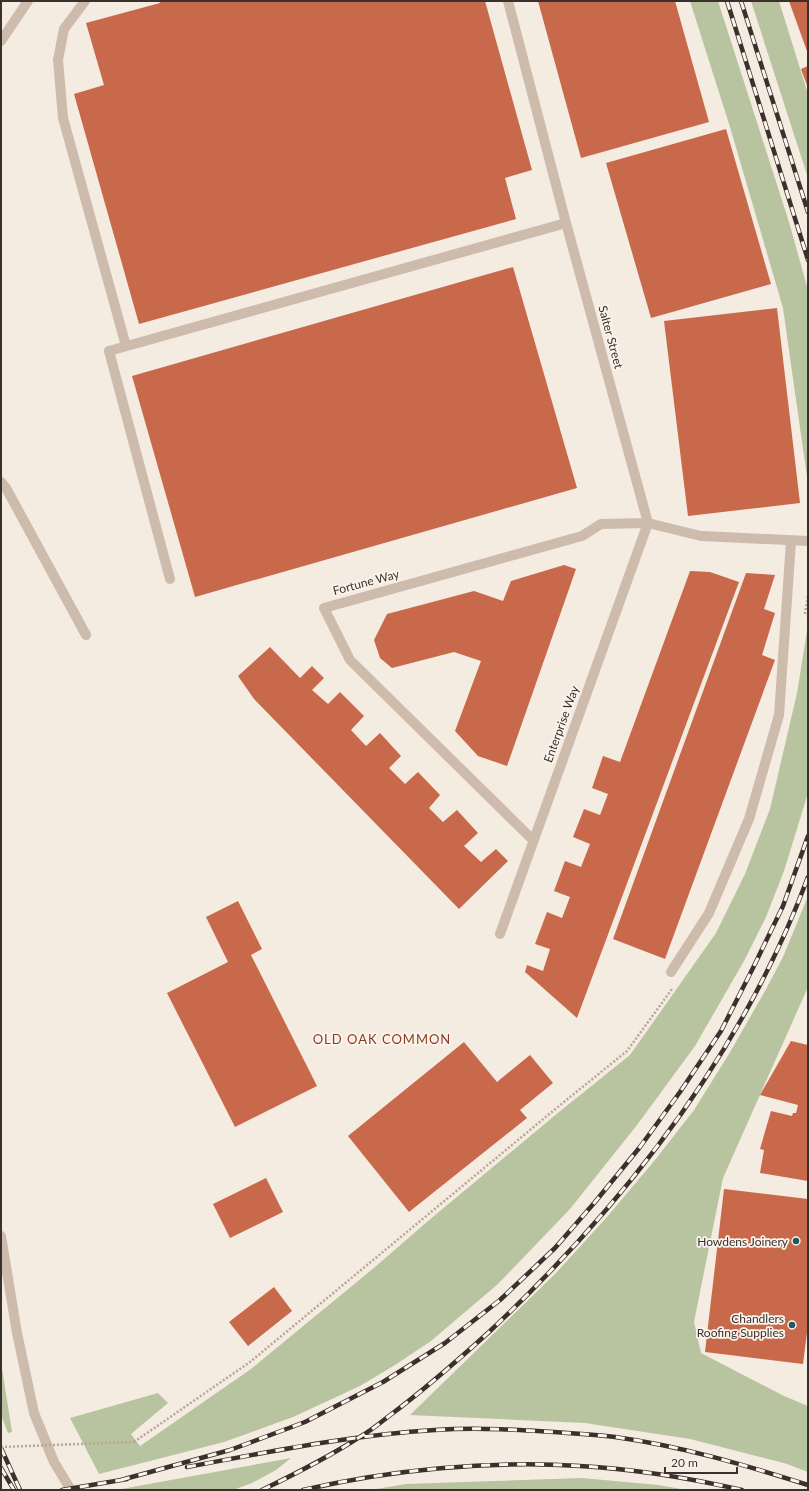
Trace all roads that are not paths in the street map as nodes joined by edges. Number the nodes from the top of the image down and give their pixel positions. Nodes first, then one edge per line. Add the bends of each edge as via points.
1 (28, 1) edge
2 (85, 1) edge
3 (508, 1) edge
4 (1, 40) edge
5 (566, 223) junction
6 (126, 346) junction
7 (1, 482) edge
8 (648, 523) junction
9 (791, 540) junction
10 (808, 541) edge
11 (170, 579) dead end
12 (86, 635) dead end
13 (532, 840) junction
14 (500, 934) dead end
15 (671, 972) dead end
16 (1, 1236) edge
17 (72, 1490) edge

1 - 4 street
2 - 6 street via 64,29 58,60 60,96 63,118
3 - 5 street, Salter Street
5 - 6 street
5 - 8 street, Salter Street
6 - 11 street via 109,351
7 - 12 street
8 - 9 street via 701,536
8 - 13 street, Enterprise Way
8 - 13 street, Fortune Way via 601,524 582,536 324,608 350,660
9 - 10 street
9 - 15 street via 779,714 749,819 709,913
13 - 14 street, Enterprise Way
16 - 17 street via 17,1333 34,1413 54,1462

